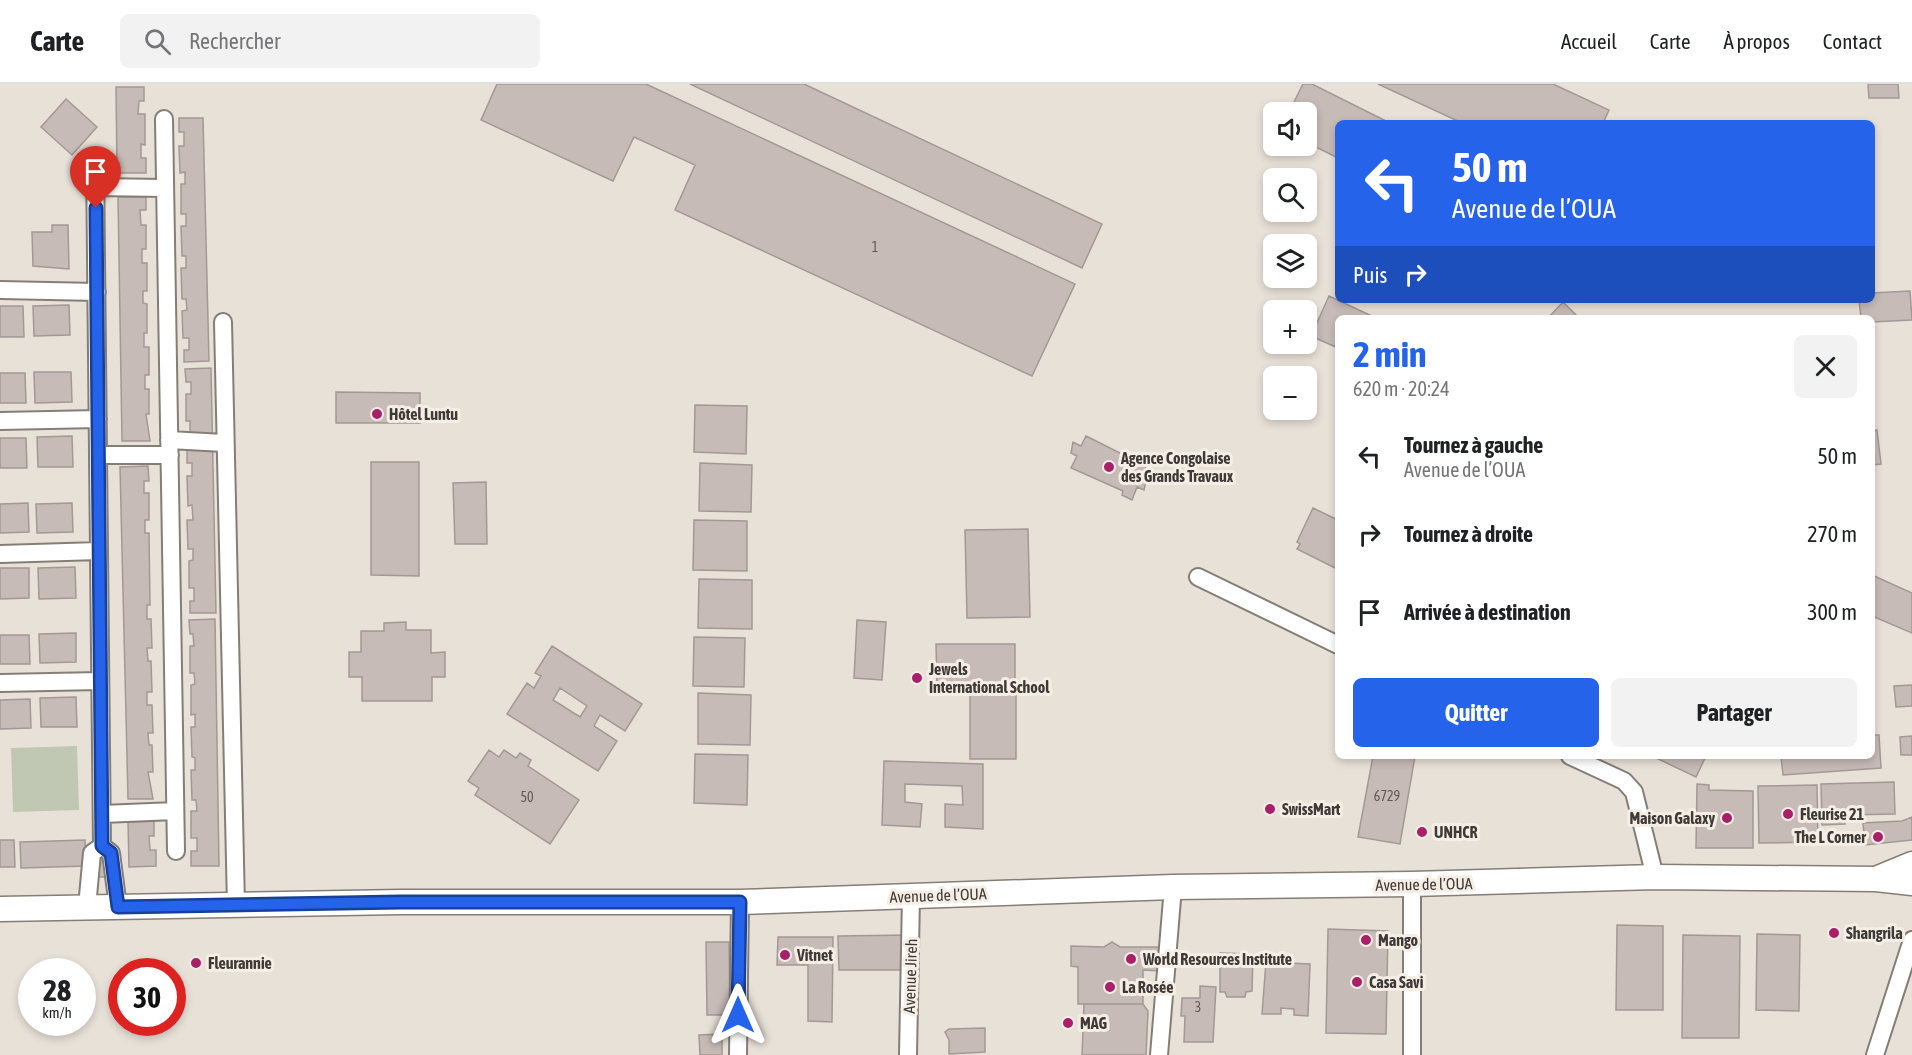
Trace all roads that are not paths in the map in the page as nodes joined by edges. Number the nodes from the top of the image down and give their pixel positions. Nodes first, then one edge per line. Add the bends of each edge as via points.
1 (164, 119) dead end
2 (95, 158) dead end
3 (95, 187) junction
4 (165, 188) junction
5 (0, 290) edge
6 (96, 292) junction
7 (223, 322) dead end
8 (98, 419) junction
9 (0, 421) edge
10 (224, 443) junction
11 (169, 448) junction
12 (98, 455) junction
13 (99, 551) junction
14 (0, 554) edge
15 (1198, 577) dead end
16 (1335, 644) edge
17 (100, 681) junction
18 (0, 682) edge
19 (1576, 759) edge
20 (175, 811) junction
21 (102, 814) junction
22 (102, 846) junction
23 (176, 851) dead end
24 (1912, 864) edge
25 (1655, 877) junction
26 (1876, 879) junction
27 (1912, 883) edge
28 (1412, 884) junction
29 (1173, 887) junction
30 (911, 896) junction
31 (740, 902) junction
32 (236, 906) junction
33 (87, 907) junction
34 (118, 907) junction
35 (0, 909) edge
36 (1912, 940) edge
37 (738, 1055) edge
38 (908, 1055) edge
39 (1159, 1055) edge
40 (1412, 1055) edge
41 (1875, 1055) edge

1 - 4 street
2 - 3 street
3 - 4 street
3 - 6 street
4 - 11 street
5 - 6 street
6 - 8 street
7 - 10 street
8 - 9 street
8 - 12 street
10 - 11 street
10 - 32 street
11 - 12 street
11 - 20 street
12 - 13 street
13 - 14 street
13 - 17 street
15 - 16 street
17 - 18 street
17 - 21 street
19 - 25 street via 1624,782 1634,792
20 - 21 street
20 - 23 street
21 - 22 street
22 - 33 street via 92,853
22 - 34 street via 111,853
24 - 26 main road, Avenue de l’OUA
25 - 26 main road, Avenue de l’OUA
25 - 28 main road, Avenue de l’OUA
26 - 27 main road, Avenue de l’OUA
28 - 29 main road, Avenue de l’OUA
28 - 40 street
29 - 30 main road, Avenue de l’OUA
29 - 39 street
30 - 31 main road, Avenue de l’OUA
30 - 38 street, Avenue Jireh
31 - 32 main road, Avenue de l’OUA
31 - 37 street
32 - 34 main road, Avenue de l’OUA
33 - 34 main road, Avenue de l’OUA
33 - 35 main road, Avenue de l’OUA
36 - 41 street

